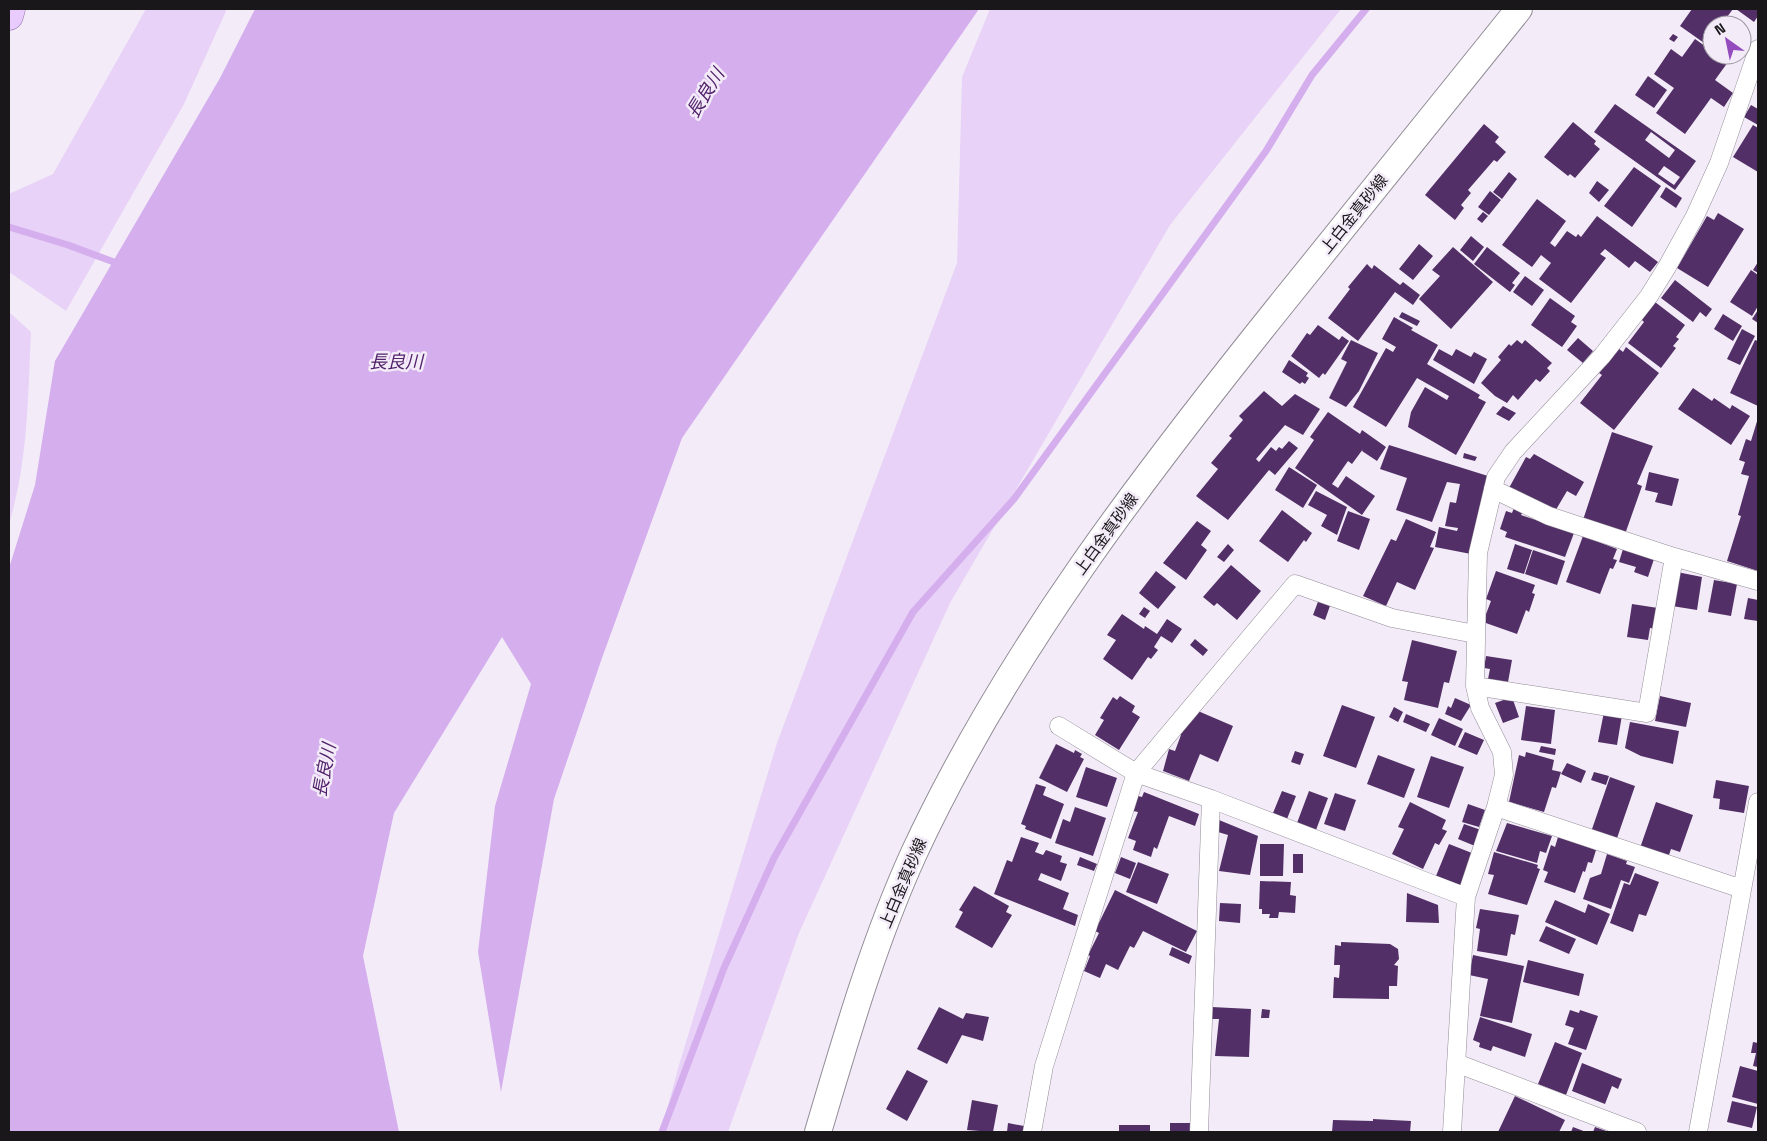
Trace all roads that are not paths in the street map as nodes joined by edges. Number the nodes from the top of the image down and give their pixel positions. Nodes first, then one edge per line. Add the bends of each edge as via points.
1 (11, 9) edge
2 (1519, 9) edge
3 (9, 16) edge
4 (1758, 48) edge
5 (1493, 490) junction
6 (1674, 557) junction
7 (1758, 581) edge
8 (1475, 634) junction
9 (1475, 686) junction
10 (1059, 726) dead end
11 (1136, 773) junction
12 (1211, 799) junction
13 (1758, 802) edge
14 (1496, 807) junction
15 (1742, 889) junction
16 (1466, 897) junction
17 (1456, 1063) junction
18 (818, 1132) edge
19 (1032, 1132) edge
20 (1199, 1132) edge
21 (1452, 1132) edge
22 (1637, 1132) edge
23 (1698, 1132) edge

1 - 3 main road
2 - 18 main road, 上白金真砂線 via 1196,411 1040,626 983,720 914,854 869,964
4 - 5 street via 1718,164 1667,267 1649,296 1602,356 1513,452 1496,477
5 - 6 street via 1549,516
5 - 8 street via 1478,553
6 - 7 street
6 - 9 street via 1647,713
8 - 9 street
8 - 11 street via 1392,618 1295,584
9 - 14 street via 1480,708 1502,752 1504,775
10 - 11 street
11 - 12 street
11 - 19 street via 1044,1066
12 - 16 street
12 - 20 street
13 - 15 street
14 - 15 street
14 - 16 street
15 - 23 street
16 - 17 street
17 - 21 street
17 - 22 street

